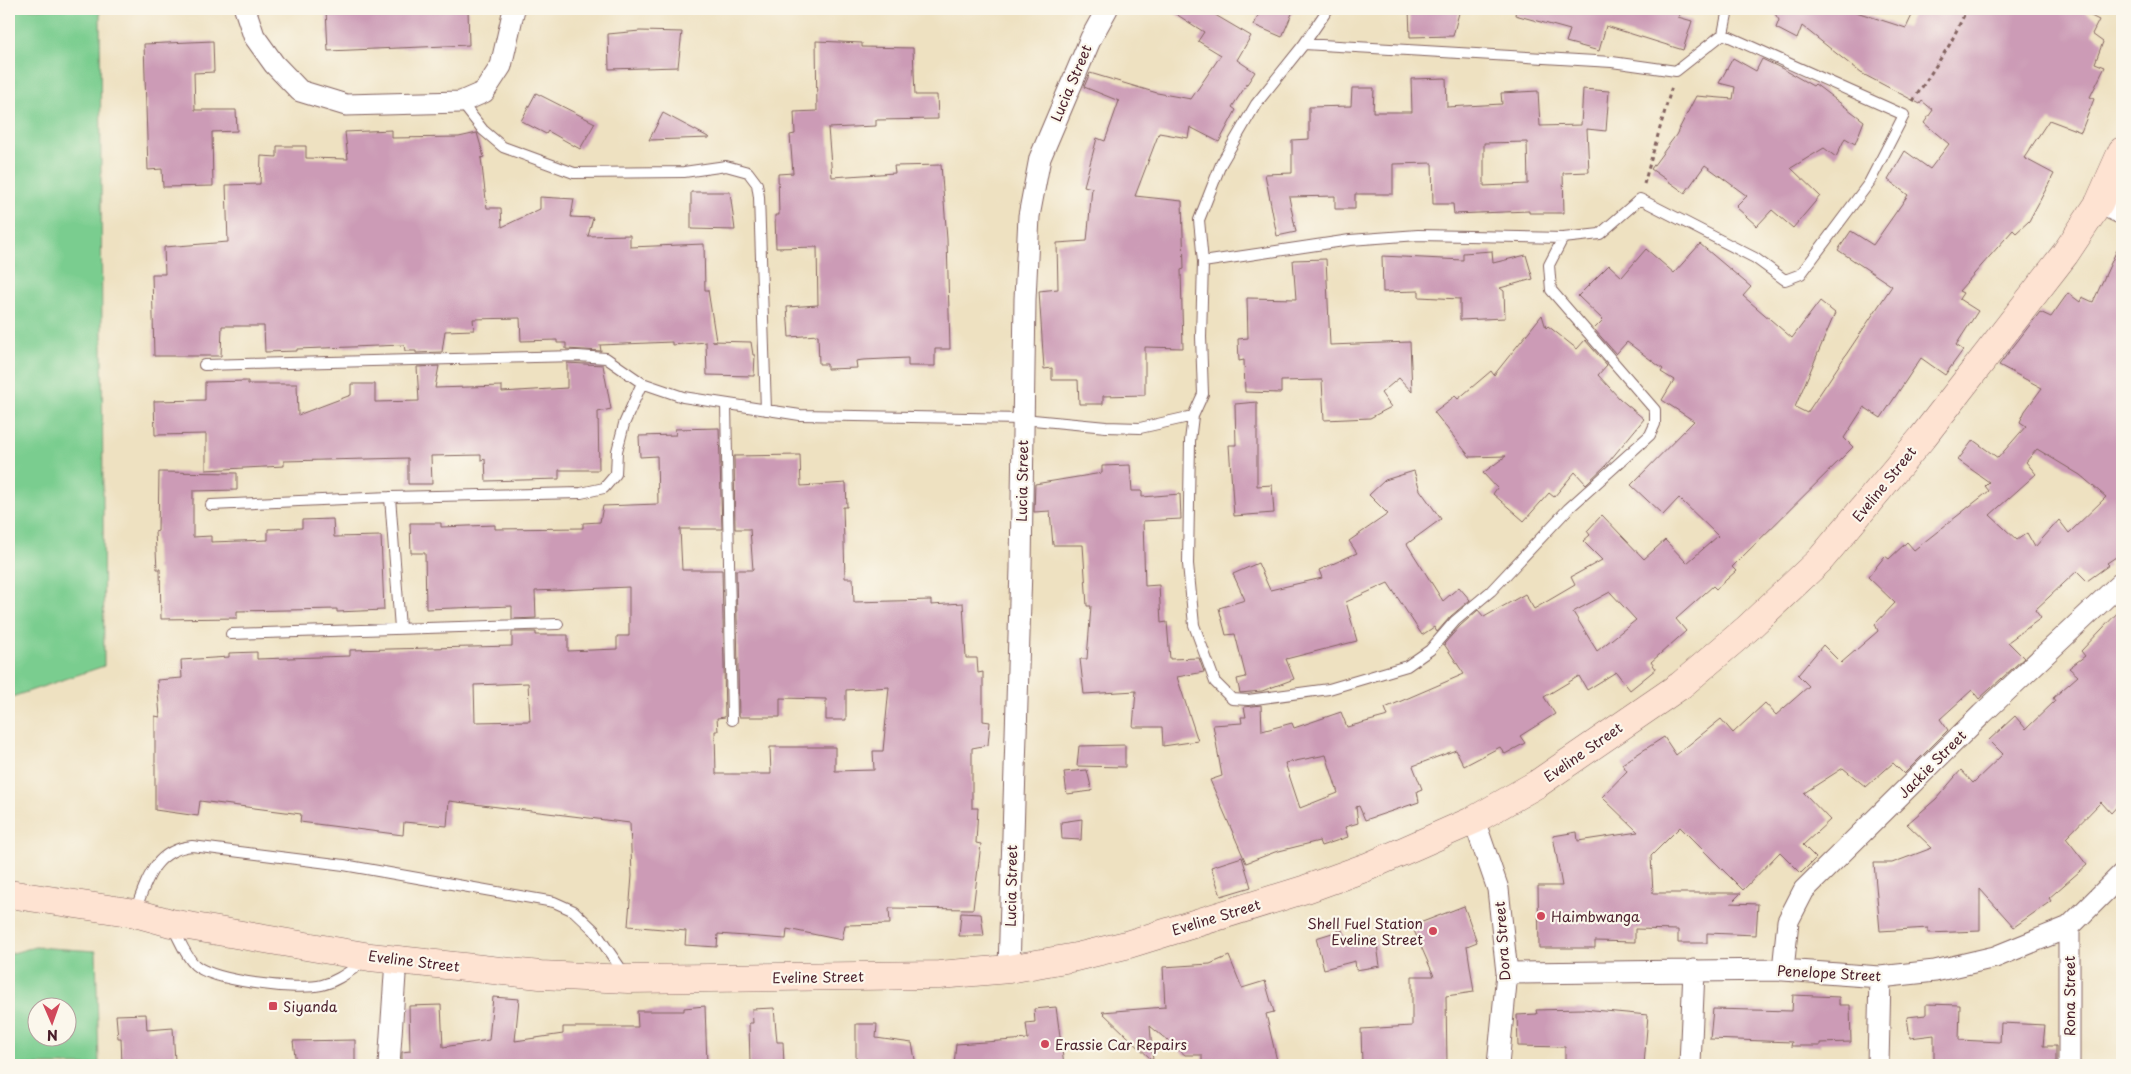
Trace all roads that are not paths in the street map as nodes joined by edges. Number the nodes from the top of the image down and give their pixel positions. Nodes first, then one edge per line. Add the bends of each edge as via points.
1 (245, 9) edge
2 (514, 9) edge
3 (1107, 9) edge
4 (1328, 9) edge
5 (1728, 9) edge
6 (1722, 34) junction
7 (1304, 44) junction
8 (461, 102) junction
9 (2122, 151) edge
10 (2111, 208) edge
11 (1563, 238) junction
12 (1203, 262) junction
13 (204, 365) dead end
14 (642, 383) junction
15 (726, 404) junction
16 (766, 410) junction
17 (1193, 416) junction
18 (1023, 419) junction
19 (390, 497) junction
20 (211, 505) dead end
21 (2122, 582) edge
22 (558, 624) dead end
23 (400, 628) junction
24 (231, 634) dead end
25 (732, 720) dead end
26 (1474, 820) junction
27 (2122, 874) edge
28 (10, 895) edge
29 (135, 913) junction
30 (171, 923) junction
31 (2069, 927) junction
32 (383, 958) junction
33 (1009, 969) junction
34 (1694, 970) junction
35 (1783, 970) junction
36 (1507, 973) junction
37 (1880, 977) junction
38 (628, 979) junction
39 (389, 1065) edge
40 (1498, 1065) edge
41 (1690, 1065) edge
42 (1878, 1065) edge
43 (2069, 1065) edge

1 - 8 street via 254,36 274,64 300,91 346,105
2 - 8 street via 501,66 484,92
3 - 18 street, Lucia Street via 1091,38 1040,158 1029,216
4 - 7 lane
5 - 6 lane
6 - 7 lane via 1676,71 1612,62
6 - 11 lane via 1904,115 1869,183 1801,274 1786,280 1755,258 1640,199 1600,234
7 - 12 lane via 1256,104 1221,164 1199,220
8 - 16 lane via 483,130 503,147 574,173 684,172 726,166 748,172 757,184 759,197
9 - 10 street, Eveline Street
10 - 26 street, Eveline Street via 2064,254 1922,438 1820,560 1748,628 1681,684 1537,784
11 - 12 lane via 1418,235 1350,240
11 - 17 lane via 1549,265 1551,290 1655,410 1655,424 1650,434 1568,509 1491,591 1455,621 1430,650 1407,666 1329,689 1248,700 1232,699 1215,682 1194,625 1188,564
12 - 17 lane via 1203,394
13 - 14 lane via 578,356 606,358
14 - 15 lane via 683,397
14 - 19 lane via 624,424 617,451 616,474 604,488 581,493
15 - 16 lane
15 - 25 lane
16 - 18 lane via 800,415
17 - 18 lane via 1140,428
18 - 33 street, Lucia Street
19 - 20 lane
19 - 23 lane
21 - 35 street, Jackie Street via 1982,714 1804,890 1788,921
22 - 23 lane
23 - 24 lane
26 - 33 street, Eveline Street via 1367,867 1306,889 1126,945
26 - 36 street, Dora Street via 1498,889
27 - 31 street, Penelope Street
28 - 29 street, Eveline Street
29 - 30 street, Eveline Street
29 - 38 lane via 149,876 161,858 178,847 192,846 344,865 554,902 574,911 594,930
30 - 32 street, Eveline Street
30 - 32 lane via 195,965 228,979 305,987 322,985
31 - 37 street, Penelope Street via 1995,957 1935,971
31 - 43 street, Rona Street
32 - 38 street, Eveline Street via 540,975
32 - 39 street
33 - 38 street, Eveline Street via 939,975
34 - 35 street, Penelope Street
34 - 36 street, Penelope Street
34 - 41 street
35 - 37 street, Penelope Street
36 - 40 street, Dora Street
37 - 42 street

